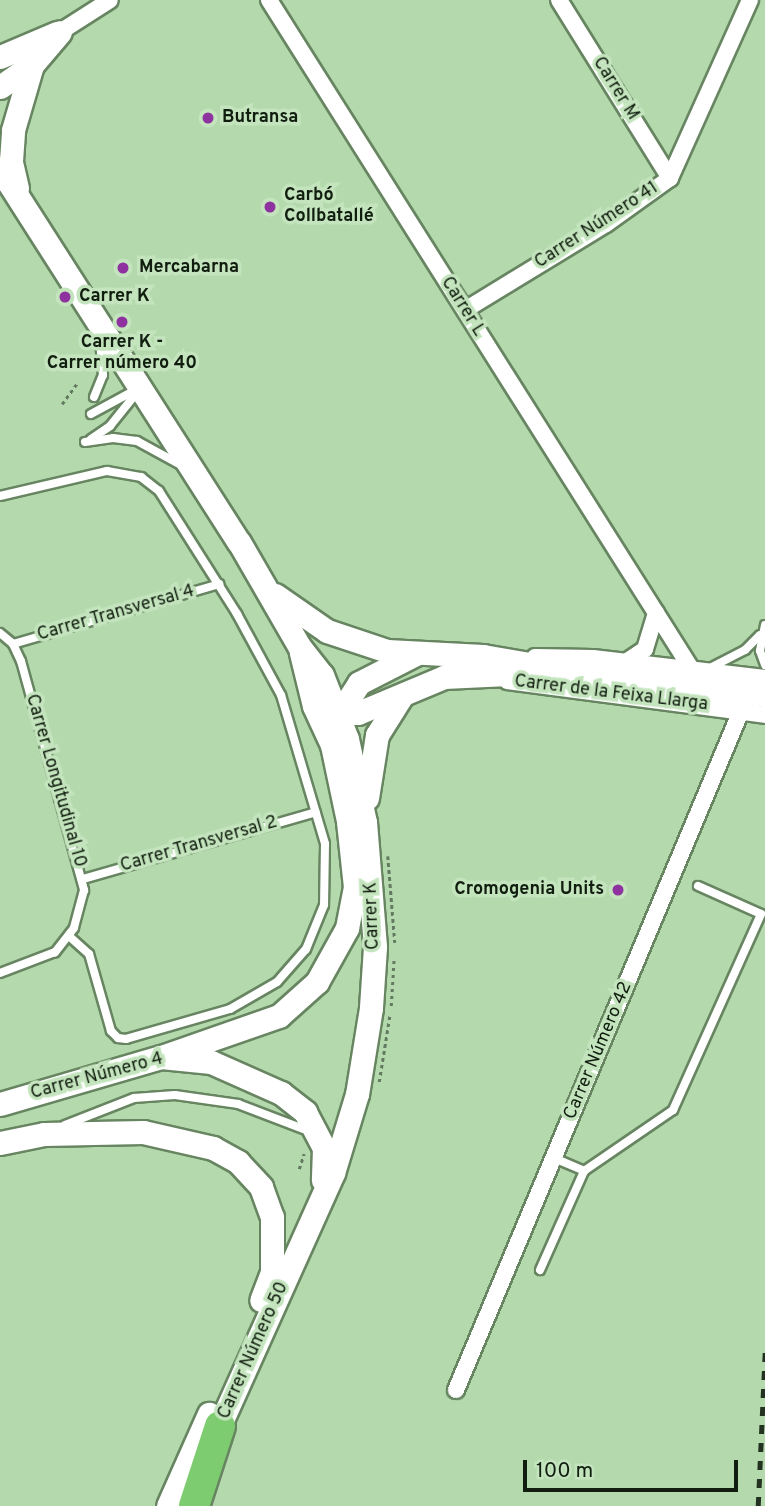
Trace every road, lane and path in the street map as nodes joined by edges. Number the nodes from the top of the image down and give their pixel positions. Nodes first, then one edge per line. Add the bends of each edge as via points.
1 (110, 0) edge
2 (269, 0) edge
3 (559, 0) edge
4 (750, 0) edge
5 (60, 32) joint
6 (0, 43) edge
7 (30, 54) junction
8 (0, 57) edge
9 (0, 88) edge
10 (0, 169) edge
11 (670, 178) junction
12 (21, 201) junction
13 (465, 310) junction
14 (98, 323) junction
15 (77, 383) dead end
16 (140, 388) junction
17 (94, 397) dead end
18 (62, 404) dead end
19 (91, 414) dead end
20 (192, 470) junction
21 (0, 496) edge
22 (219, 584) junction
23 (268, 591) junction
24 (656, 613) junction
25 (765, 625) edge
26 (0, 633) edge
27 (760, 635) junction
28 (13, 643) junction
29 (299, 646) junction
30 (414, 655) junction
31 (765, 665) edge
32 (482, 666) junction
33 (632, 669) junction
34 (698, 670) junction
35 (765, 678) edge
36 (308, 680) junction
37 (415, 686) junction
38 (765, 695) edge
39 (765, 709) edge
40 (741, 711) junction
41 (337, 712) junction
42 (765, 715) edge
43 (331, 745) junction
44 (316, 812) junction
45 (365, 822) junction
46 (83, 879) junction
47 (698, 886) dead end
48 (69, 936) junction
49 (0, 973) edge
50 (161, 1057) junction
51 (0, 1104) edge
52 (303, 1129) dead end
53 (44, 1134) junction
54 (0, 1143) edge
55 (304, 1154) dead end
56 (554, 1158) junction
57 (299, 1169) dead end
58 (584, 1171) junction
59 (322, 1194) junction
60 (540, 1270) dead end
61 (456, 1391) dead end
62 (220, 1426) junction
63 (168, 1506) edge
64 (180, 1506) edge
65 (194, 1506) edge

1 - 5 street
2 - 13 street, Carrer L
3 - 11 street, Carrer M
4 - 11 street, Carrer Número 41
5 - 7 main road
6 - 7 main road
7 - 8 main road
7 - 9 main road
7 - 12 main road via 11,161
10 - 12 main road, Carrer K
11 - 13 street, Carrer Número 41 via 606,224
12 - 14 main road, Carrer K
13 - 24 street, Carrer L
14 - 16 main road, Carrer K
14 - 17 lane via 104,364
15 - 18 path
16 - 19 lane
16 - 20 main road, Carrer K
16 - 20 lane via 110,426 85,442 137,441
20 - 23 main road, Carrer K
21 - 22 lane via 92,472 141,477 167,501
22 - 28 lane, Carrer Transversal 4
22 - 44 lane via 281,695
23 - 29 main road, Carrer K
23 - 30 main road, Carrer de la Feixa Llarga via 327,631
24 - 33 street via 645,649
24 - 34 street, Carrer L
25 - 27 lane
26 - 28 lane
27 - 31 lane
27 - 34 lane via 745,650
28 - 46 lane, Carrer Longitudinal 10
29 - 36 main road, Carrer K
29 - 41 main road, Carrer K via 323,675
30 - 32 main road, Carrer de la Feixa Llarga
30 - 41 main road, Carrer de la Feixa Llarga via 371,674
32 - 33 street, Carrer de la Feixa Llarga
32 - 33 main road, Carrer de la Feixa Llarga
32 - 37 main road, Carrer de la Feixa Llarga
32 - 40 street, Carrer de la Feixa Llarga via 544,688
33 - 34 street, Carrer de la Feixa Llarga
33 - 38 main road, Carrer de la Feixa Llarga
34 - 35 street, Carrer de la Feixa Llarga
36 - 41 main road
36 - 43 main road, Carrer K
37 - 41 main road, Carrer de la Feixa Llarga via 372,709
37 - 45 main road, Carrer de la Feixa Llarga via 391,707 380,725
39 - 40 street, Carrer de la Feixa Llarga
40 - 42 street, Carrer de la Feixa Llarga
40 - 56 street, Carrer Número 42
41 - 43 main road
41 - 45 main road, Carrer K
43 - 50 main road, Carrer K via 355,887 347,928 334,957 317,982 279,1016
44 - 46 lane, Carrer Transversal 2
44 - 48 lane via 327,864 317,928 295,965 244,1004 126,1040 118,1038 111,1031 89,954
45 - 59 main road, Carrer K via 374,914 372,1008 353,1107
46 - 48 lane, Carrer Longitudinal 10 via 81,910
47 - 58 lane via 761,914 673,1110
48 - 49 lane via 48,957
50 - 51 main road, Carrer Número 4
50 - 59 main road, Carrer Número 4 via 211,1062 294,1101 314,1123 324,1147
52 - 53 lane via 238,1104 175,1094 112,1105
53 - 54 main road
53 - 63 main road, Carrer Número 50 via 143,1132 213,1148 251,1174 272,1217 275,1249 266,1289
55 - 57 path
56 - 58 lane
56 - 61 street, Carrer Número 42
58 - 60 lane
59 - 62 main road, Carrer Número 50
62 - 64 main road, Carrer Número 50
62 - 65 highway

